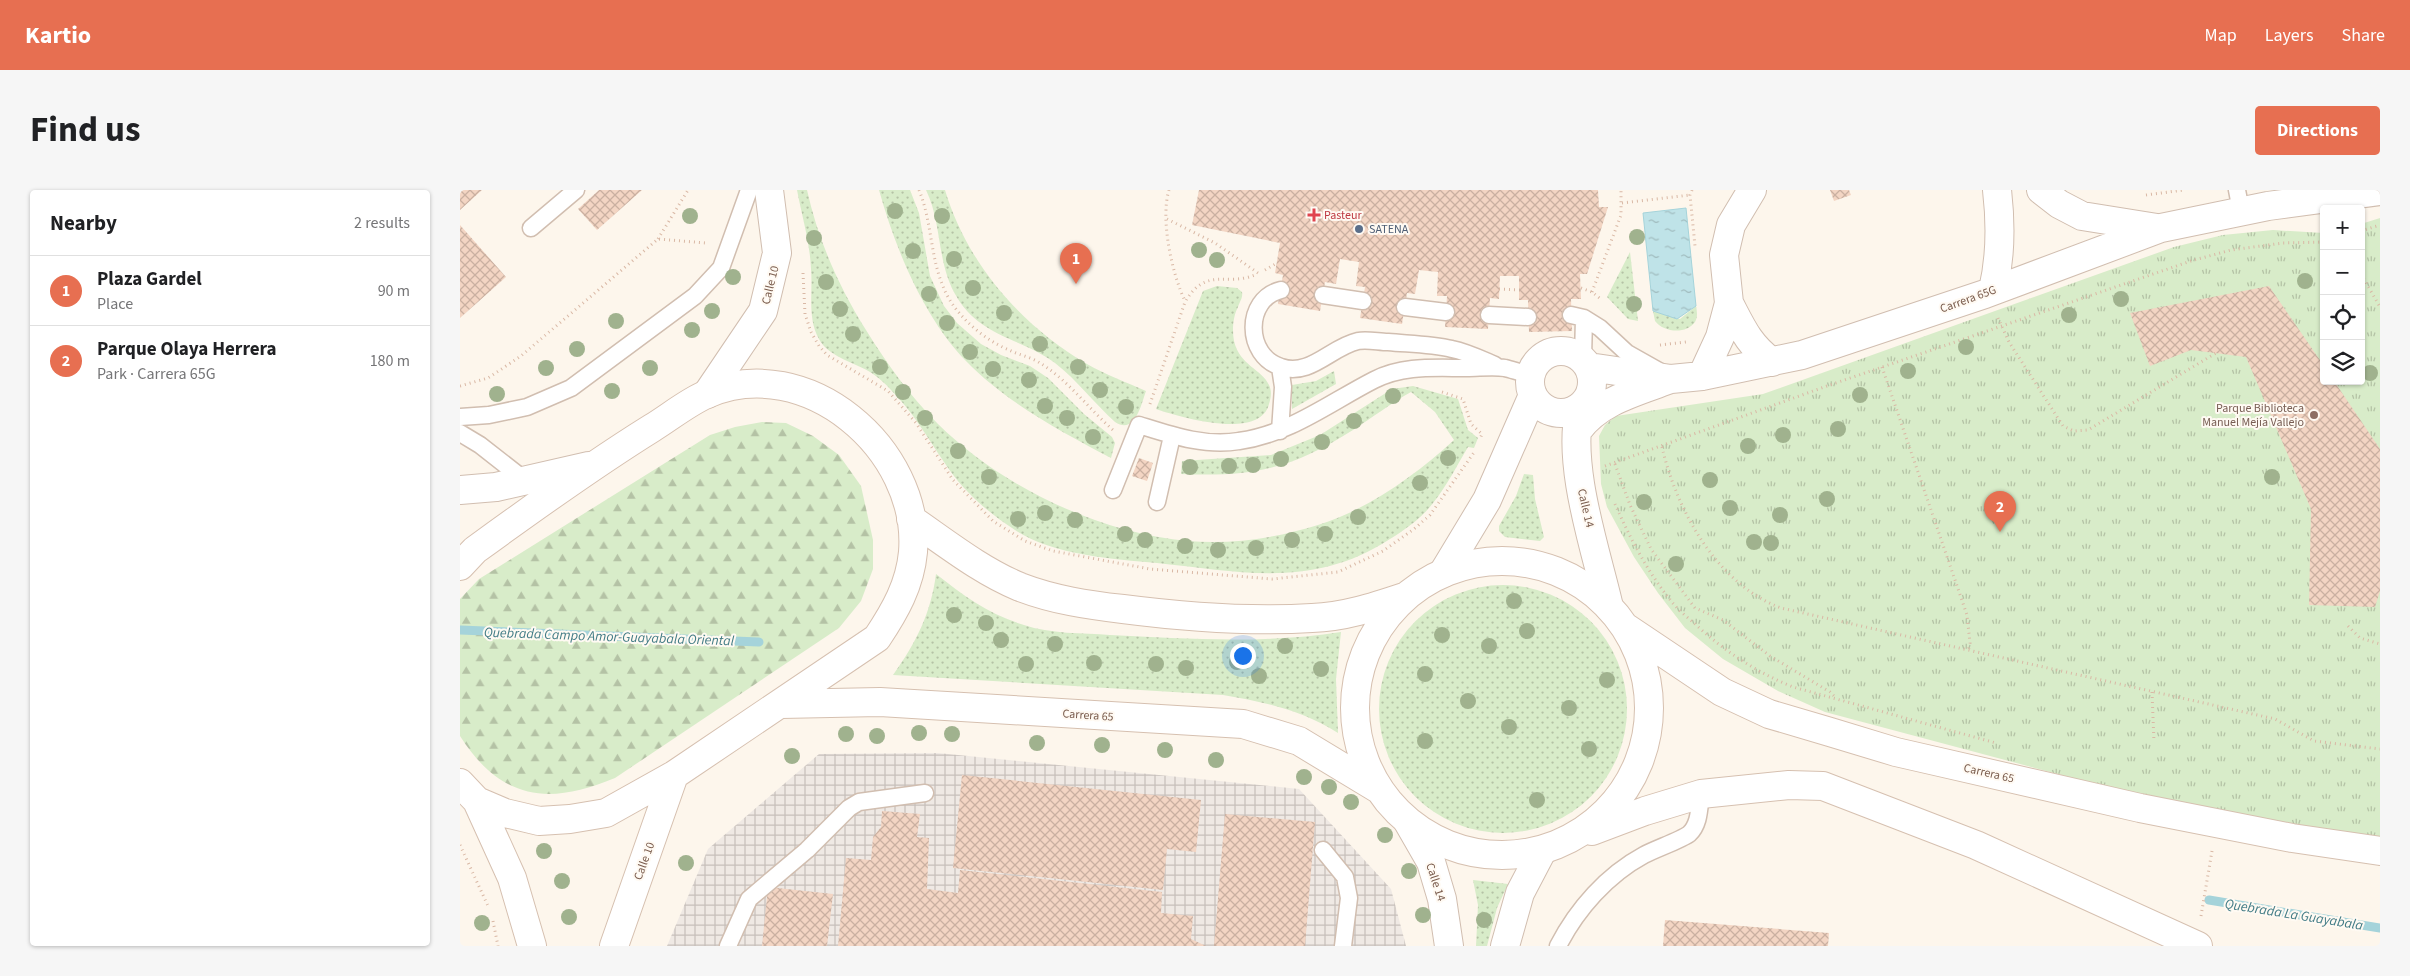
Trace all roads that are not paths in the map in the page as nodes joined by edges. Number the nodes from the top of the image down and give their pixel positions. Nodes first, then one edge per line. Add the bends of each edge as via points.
1 (576, 190) edge
2 (749, 190) edge
3 (769, 190) edge
4 (1752, 190) edge
5 (1997, 190) edge
6 (2041, 190) edge
7 (2380, 191) edge
8 (2340, 193) edge
9 (2239, 201) edge
10 (531, 228) dead end
11 (2161, 228) junction
12 (1281, 290) dead end
13 (1989, 292) junction
14 (1323, 295) dead end
15 (1363, 301) dead end
16 (1729, 304) junction
17 (1405, 307) dead end
18 (1446, 312) dead end
19 (1489, 315) dead end
20 (1528, 317) dead end
21 (1772, 362) junction
22 (1586, 363) junction
23 (1280, 367) junction
24 (1504, 368) junction
25 (1702, 376) junction
26 (1671, 379) junction
27 (1532, 385) junction
28 (707, 394) junction
29 (1580, 408) junction
30 (460, 417) edge
31 (1280, 431) junction
32 (460, 432) edge
33 (1575, 434) junction
34 (1172, 436) junction
35 (589, 466) junction
36 (526, 481) junction
37 (460, 490) edge
38 (1113, 490) dead end
39 (1157, 502) dead end
40 (911, 519) junction
41 (465, 557) edge
42 (1443, 573) junction
43 (1406, 597) junction
44 (1617, 617) junction
45 (781, 704) junction
46 (674, 775) junction
47 (1380, 790) junction
48 (468, 792) edge
49 (925, 793) dead end
50 (1701, 794) junction
51 (1408, 822) junction
52 (1576, 836) junction
53 (1323, 850) dead end
54 (1542, 851) junction
55 (2380, 851) edge
56 (532, 946) edge
57 (614, 946) edge
58 (728, 946) edge
59 (1343, 946) edge
60 (1449, 946) edge
61 (1505, 946) edge
62 (1558, 946) edge
63 (2197, 946) edge

1 - 10 lane
2 - 30 lane via 721,268 695,296 571,388 528,407
3 - 28 main road, Calle 10 via 778,253 763,311
4 - 16 main road via 1731,225 1724,255
5 - 13 main road via 2001,222 1998,268
6 - 11 main road, Carrera 65G via 2082,216
7 - 8 main road, Carrera 65G
8 - 9 main road, Carrera 65G
9 - 11 main road, Carrera 65G
11 - 13 main road, Carrera 65G
12 - 23 lane via 1262,300 1253,324 1259,348 1268,360
13 - 21 main road, Carrera 65G via 1816,351
14 - 15 lane
16 - 21 main road via 1751,343
16 - 25 main road via 1720,337
17 - 18 lane
19 - 20 lane
21 - 25 main road, Carrera 65G
22 - 26 main road, Carrera 65G
22 - 26 lane via 1578,316 1600,328 1627,353
22 - 27 main road via 1573,352 1550,352 1534,366
22 - 29 main road via 1593,379 1592,390
23 - 24 lane via 1303,368 1343,346 1360,341 1435,345
23 - 31 lane via 1283,387
24 - 27 lane
24 - 31 lane via 1401,369 1375,379 1322,411
25 - 26 main road, Carrera 65G
26 - 33 main road via 1603,407
27 - 29 main road via 1539,404 1558,414
27 - 42 main road via 1487,500
28 - 35 main road
28 - 40 main road via 748,384 783,387 820,399 849,416 874,439 894,468
29 - 33 main road, Calle 14
31 - 34 lane via 1238,442 1205,442
32 - 36 lane
33 - 44 main road, Calle 14 via 1580,481
34 - 38 lane via 1141,425
34 - 39 lane
35 - 36 main road
35 - 41 main road
36 - 37 main road
40 - 43 main road via 987,570 1020,587 1066,602 1166,614 1313,618 1359,611
40 - 45 main road via 913,551 907,582 896,610 877,638
42 - 43 main road, Carrera 65
42 - 44 main road, Carrera 65 via 1478,563 1513,561 1549,568 1582,584
43 - 47 main road via 1382,623 1365,654 1357,688 1356,724 1364,758
44 - 52 main road via 1642,662 1649,702 1646,742 1631,779 1608,812
44 - 55 main road, Carrera 65 via 1722,692 1769,714 1896,752 2140,808 2292,838
45 - 46 main road
45 - 47 main road, Carrera 65 via 880,702 1243,724 1299,741
46 - 48 main road via 606,813 570,819 539,821 505,813
46 - 57 main road, Calle 10
47 - 51 main road
48 - 56 main road via 512,878
49 - 58 lane via 859,802 850,808 749,899
50 - 52 main road
50 - 62 lane via 1698,820 1689,834 1631,862 1608,880 1570,922
50 - 63 main road via 1789,785 1823,786 1976,845
51 - 54 main road via 1431,838 1456,849 1482,855 1510,856
51 - 60 main road, Calle 14 via 1431,862 1442,899
52 - 54 main road
53 - 59 lane via 1345,877 1349,898
54 - 61 main road via 1520,893

